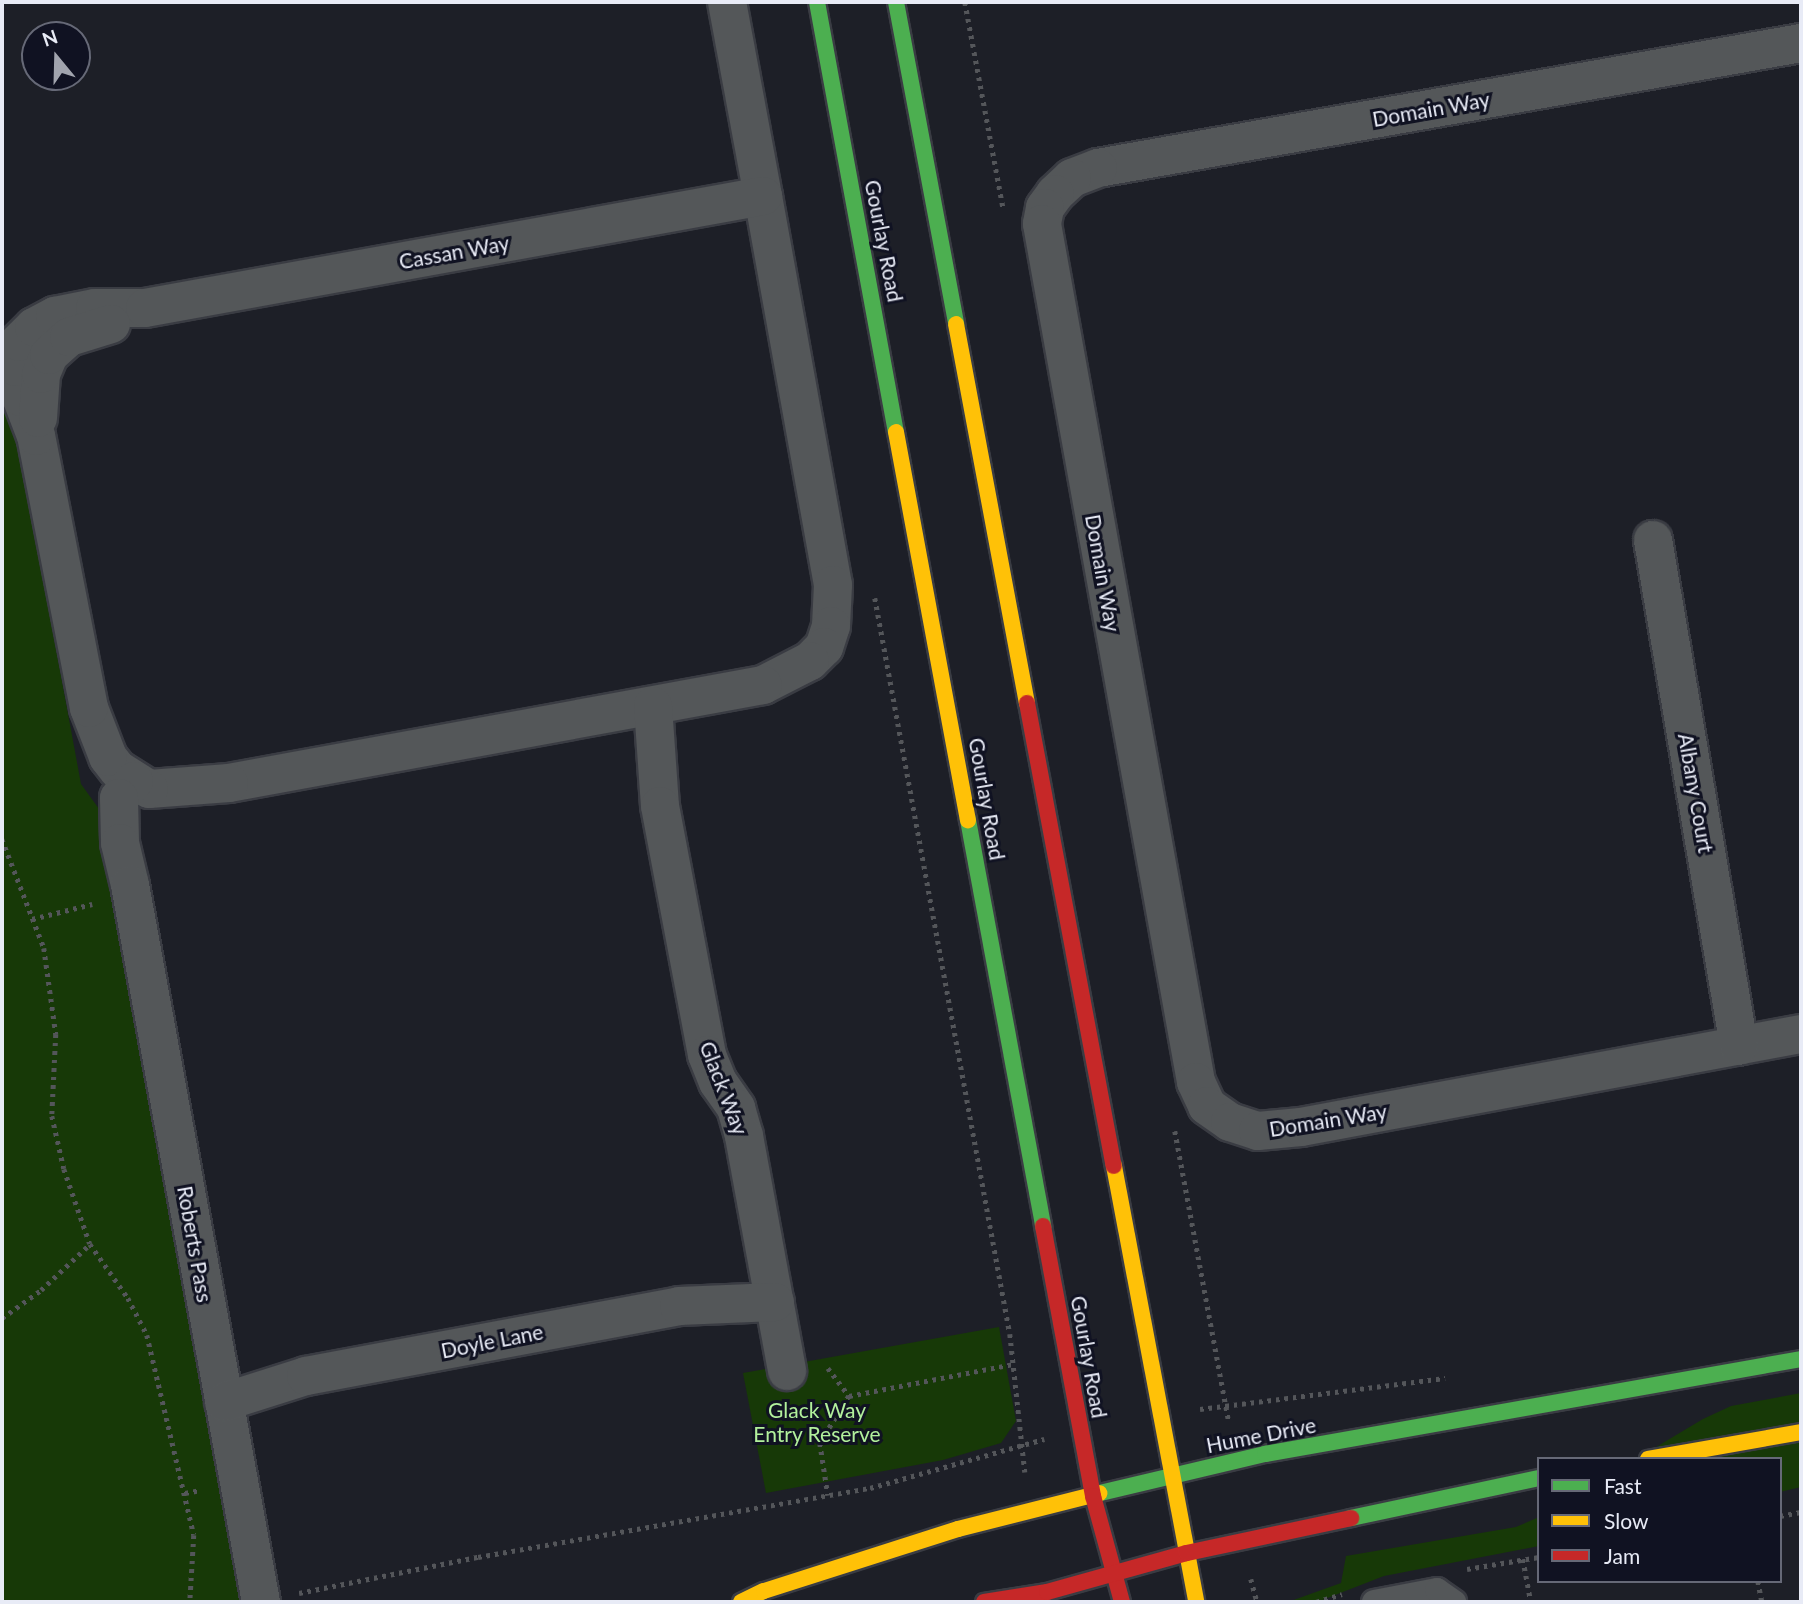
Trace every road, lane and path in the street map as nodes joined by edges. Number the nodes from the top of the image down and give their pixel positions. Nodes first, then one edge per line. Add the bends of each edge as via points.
1 (727, 2) edge
2 (817, 2) edge
3 (896, 2) edge
4 (1801, 43) edge
5 (763, 196) junction
6 (1654, 540) dead end
7 (874, 593) dead end
8 (641, 708) junction
9 (130, 794) junction
10 (2, 839) edge
11 (131, 890) junction
12 (32, 919) junction
13 (1801, 1034) edge
14 (1738, 1046) junction
15 (90, 1244) junction
16 (772, 1289) junction
17 (2, 1318) edge
18 (1801, 1359) edge
19 (1013, 1364) junction
20 (825, 1365) dead end
21 (787, 1371) dead end
22 (1458, 1377) dead end
23 (222, 1390) junction
24 (849, 1396) junction
25 (1161, 1415) junction
26 (1081, 1431) junction
27 (1801, 1432) edge
28 (1020, 1446) junction
29 (1659, 1457) edge
30 (1171, 1475) junction
31 (1537, 1478) edge
32 (828, 1495) junction
33 (1093, 1496) junction
34 (1032, 1510) junction
35 (1801, 1512) edge
36 (1782, 1516) edge
37 (1187, 1553) junction
38 (1523, 1559) dead end
39 (1116, 1572) junction
40 (1758, 1583) edge
41 (190, 1602) edge
42 (261, 1602) edge
43 (741, 1602) edge
44 (984, 1602) edge
45 (1122, 1602) edge
46 (1196, 1602) edge
47 (1374, 1602) edge
48 (1454, 1602) edge
49 (1531, 1602) edge
50 (1762, 1602) edge

1 - 5 street
2 - 26 main road, Gourlay Road
3 - 25 main road
4 - 14 street, Domain Way via 1098,168 1072,178 1055,194 1045,208 1042,224 1196,1082 1207,1106 1230,1122 1258,1131 1301,1127
5 - 8 street via 833,585 831,626 824,647 810,662 763,685
5 - 9 street, Cassan Way via 145,308 69,337 49,355 41,374 36,436 89,708 108,757
6 - 14 street, Albany Court
7 - 19 path
8 - 9 street via 229,783 151,806
8 - 16 street, Glack Way via 708,1055 718,1082 736,1108 744,1136
9 - 11 street, Roberts Pass
10 - 12 path
11 - 12 path
11 - 23 street, Roberts Pass
12 - 15 path via 44,948 56,1034 52,1116 64,1170
13 - 14 street, Domain Way
15 - 17 path via 41,1290
15 - 41 path via 148,1335 194,1535
16 - 21 street, Glack Way
16 - 23 street, Doyle Lane
18 - 30 main road, Hume Drive via 1265,1454
19 - 24 path
19 - 28 path
20 - 24 path
22 - 25 path
23 - 42 street, Roberts Pass
24 - 32 path via 820,1443
25 - 30 main road
26 - 28 path
26 - 33 main road, Gourlay Road
27 - 29 main road
28 - 32 path via 870,1488
28 - 34 path
30 - 33 main road, Hume Drive
30 - 37 main road
31 - 37 main road
32 - 42 path via 478,1557
33 - 34 main road, Hume Drive
33 - 39 main road, Gourlay Road
34 - 43 main road, Hume Drive via 867,1556
35 - 36 path
37 - 39 main road
37 - 46 main road
38 - 49 path
39 - 44 main road via 1047,1592
39 - 45 main road, Gourlay Road
40 - 50 path
47 - 48 lane via 1437,1590

